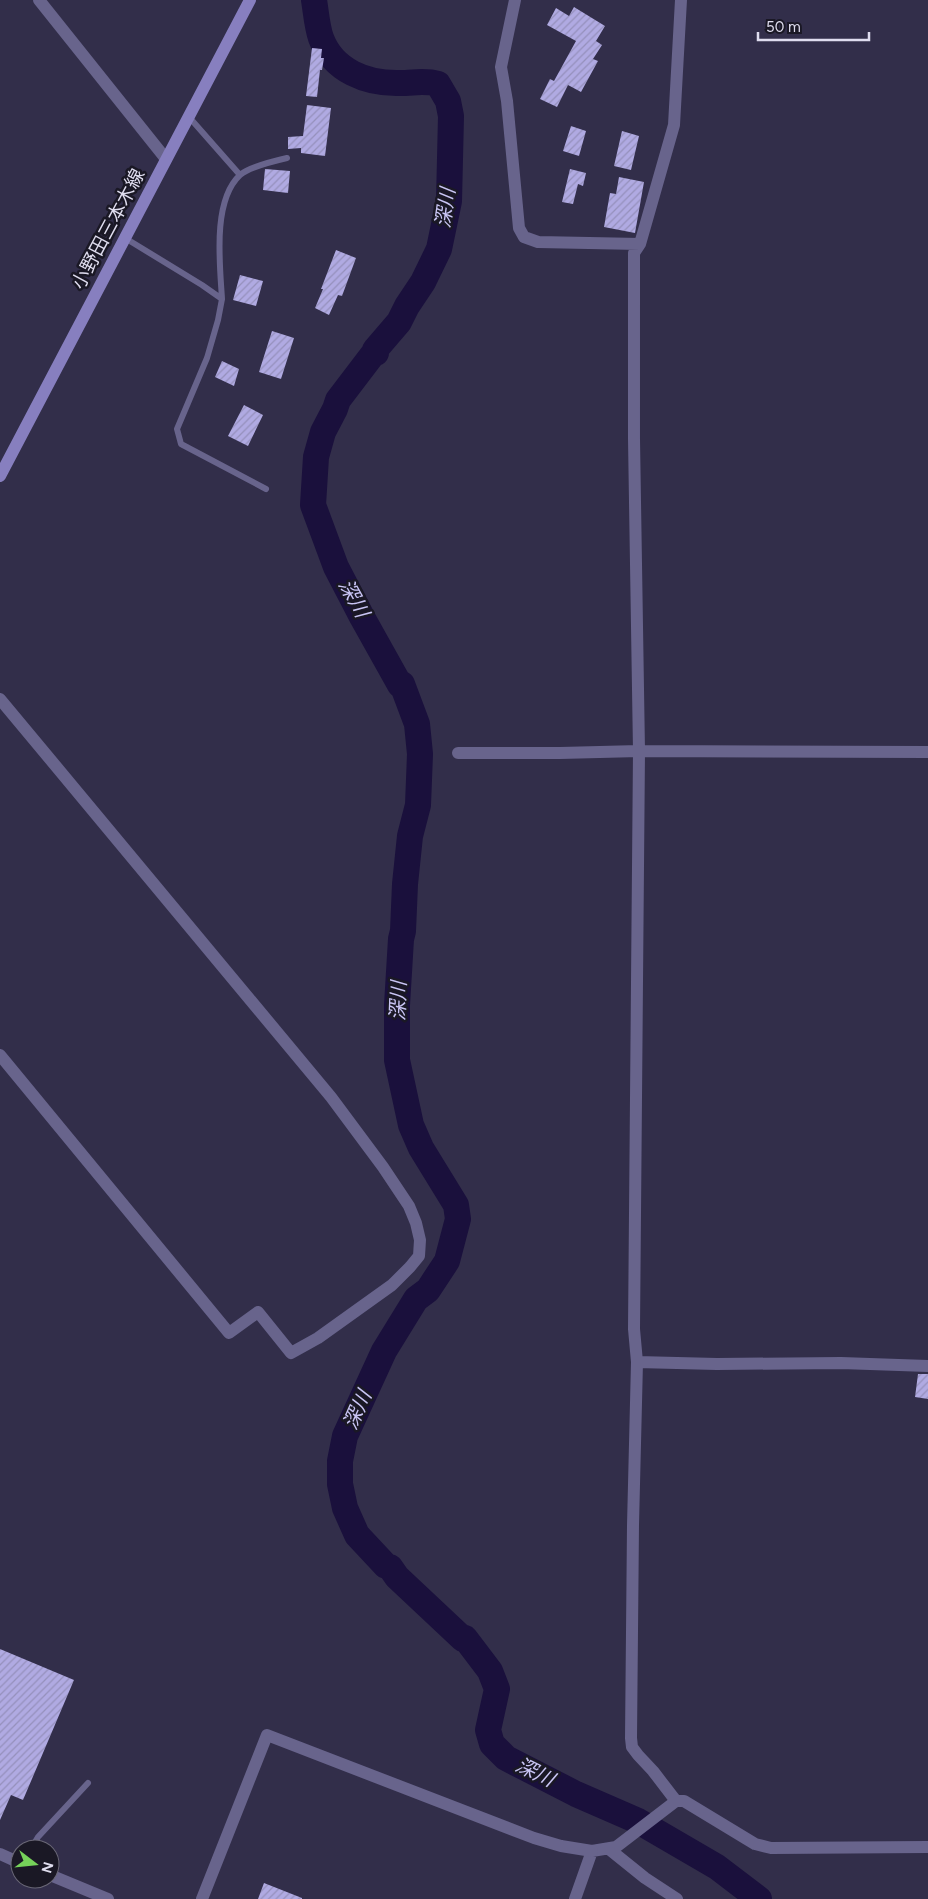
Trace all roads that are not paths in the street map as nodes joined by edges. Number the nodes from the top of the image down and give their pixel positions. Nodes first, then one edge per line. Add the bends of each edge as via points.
1 (40, 0) edge
2 (250, 0) edge
3 (515, 0) edge
4 (681, 0) edge
5 (189, 117) junction
6 (287, 158) dead end
7 (166, 159) junction
8 (240, 175) junction
9 (125, 238) junction
10 (640, 244) junction
11 (222, 299) junction
12 (0, 476) edge
13 (266, 489) dead end
14 (0, 700) edge
15 (639, 751) junction
16 (928, 752) edge
17 (458, 753) dead end
18 (0, 1055) edge
19 (637, 1362) junction
20 (928, 1366) edge
21 (88, 1782) dead end
22 (676, 1801) junction
23 (37, 1839) edge
24 (928, 1847) edge
25 (613, 1848) junction
26 (592, 1850) junction
27 (60, 1879) edge
28 (108, 1899) edge
29 (202, 1899) edge
30 (574, 1899) edge
31 (677, 1899) edge

1 - 7 street
2 - 5 main road, 小野田三本木線
3 - 10 street via 501,67 518,228 524,237 538,242
4 - 10 street via 674,125
5 - 7 main road, 小野田三本木線
5 - 8 lane
6 - 8 lane via 264,163
7 - 9 main road, 小野田三本木線
8 - 11 lane via 222,208
9 - 11 lane
9 - 12 main road, 小野田三本木線
10 - 15 street via 634,253
11 - 13 lane via 207,358 177,429 181,444
14 - 18 street via 331,1098 383,1167 409,1206 416,1223 419,1256 392,1285 318,1338 291,1353 258,1312 229,1333
15 - 16 street
15 - 17 street
15 - 19 street via 634,1329
19 - 20 street
19 - 22 street via 631,1738 632,1747
21 - 23 lane
22 - 24 street via 684,1801 763,1847
22 - 25 street
25 - 26 street
25 - 31 street via 646,1878
26 - 29 street via 534,1838 266,1735
26 - 30 street
27 - 28 street

